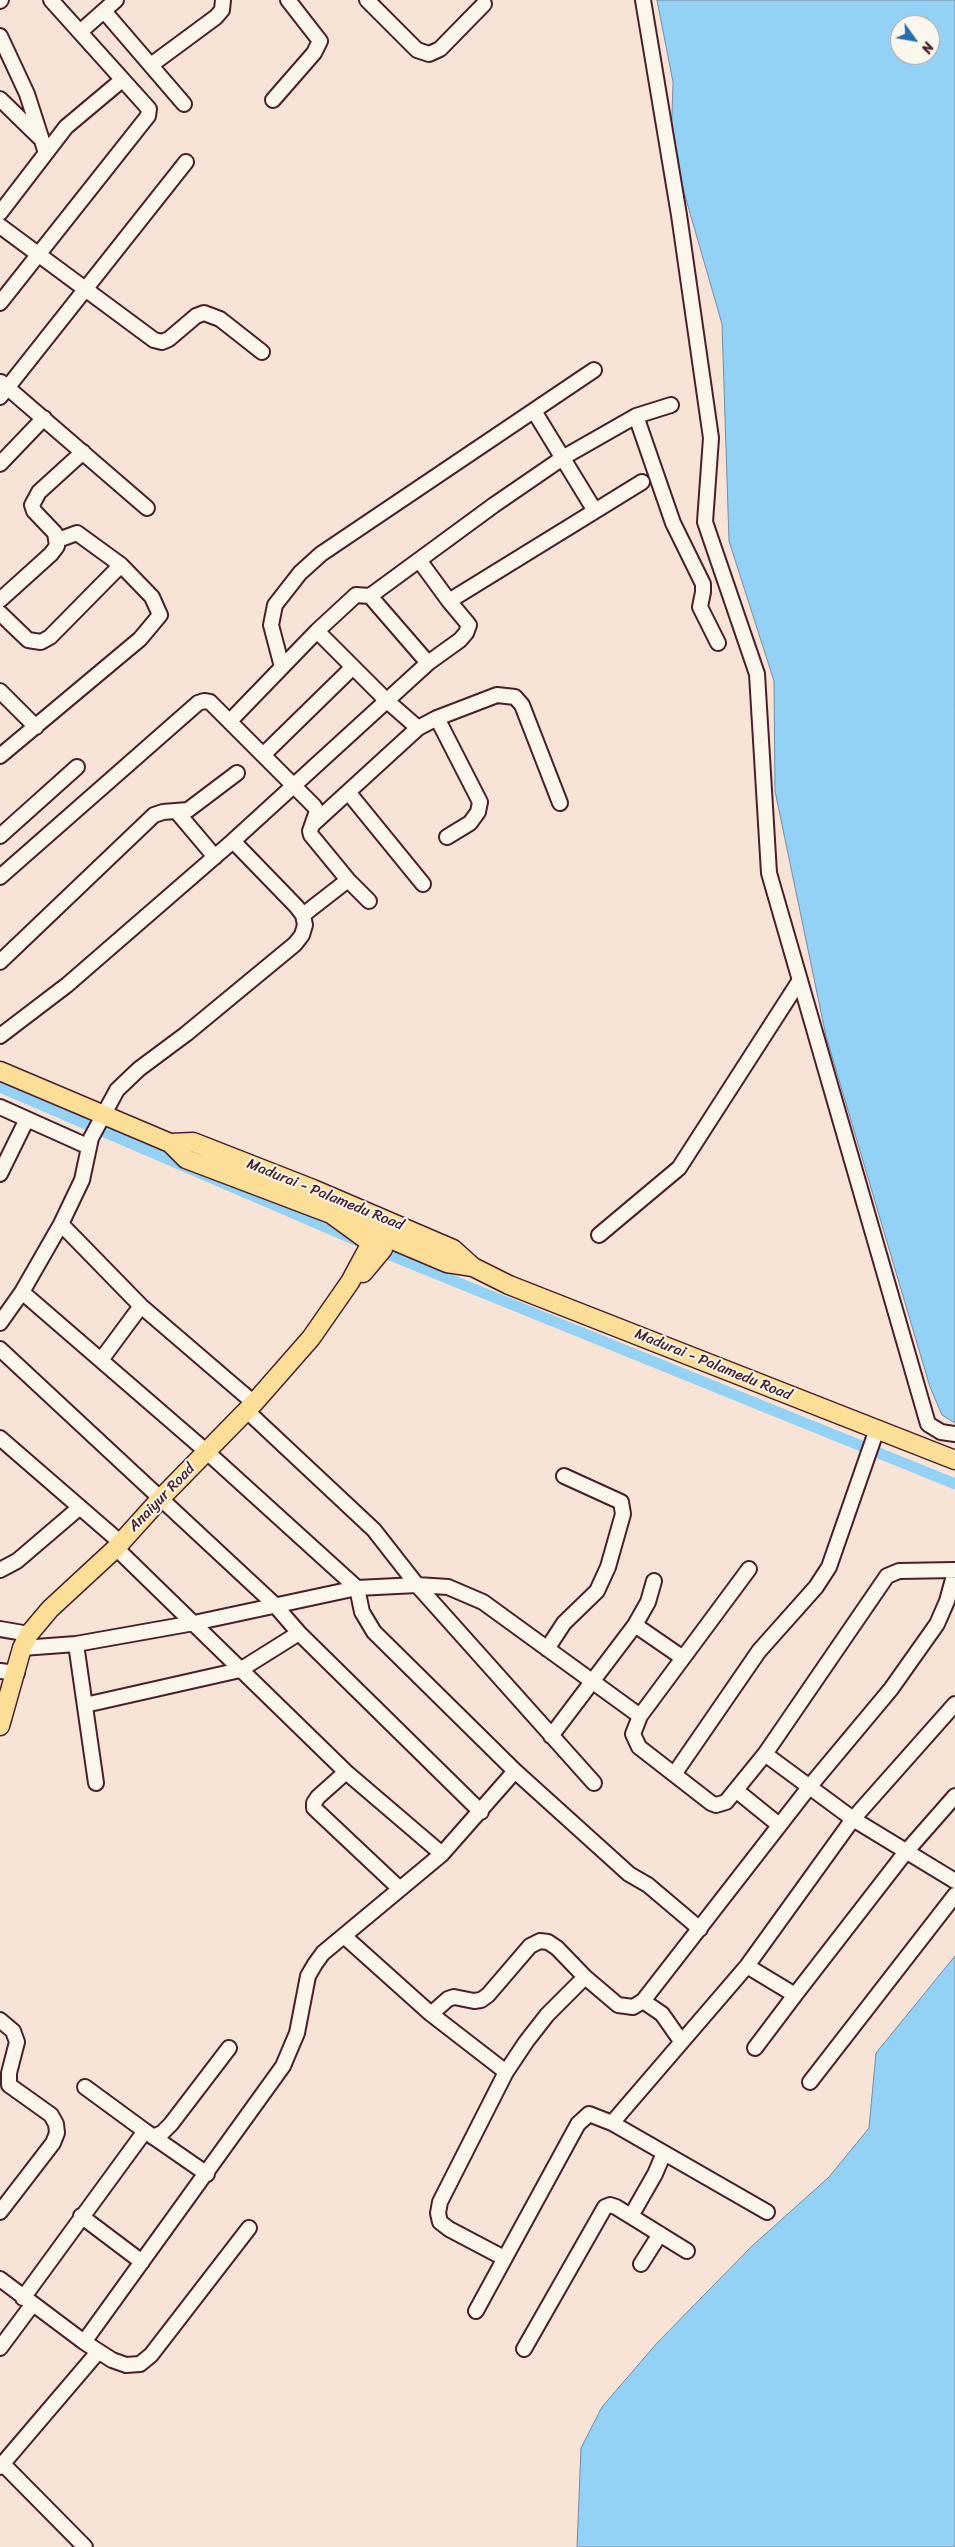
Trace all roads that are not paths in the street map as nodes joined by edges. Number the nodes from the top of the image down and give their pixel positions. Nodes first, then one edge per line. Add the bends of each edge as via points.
1 (51, 0) edge
2 (116, 0) edge
3 (223, 0) edge
4 (288, 0) edge
5 (367, 0) edge
6 (644, 0) edge
7 (484, 4) dead end
8 (104, 11) junction
9 (80, 32) junction
10 (0, 36) edge
11 (151, 66) junction
12 (122, 80) junction
13 (0, 99) edge
14 (274, 100) dead end
15 (184, 104) dead end
16 (41, 139) junction
17 (46, 153) junction
18 (186, 162) dead end
19 (0, 213) edge
20 (0, 226) edge
21 (38, 254) junction
22 (85, 290) junction
23 (0, 303) edge
24 (262, 352) dead end
25 (594, 370) dead end
26 (2, 389) edge
27 (670, 405) dead end
28 (534, 411) junction
29 (636, 416) junction
30 (44, 418) junction
31 (83, 452) junction
32 (564, 457) junction
33 (0, 464) edge
34 (642, 482) dead end
35 (147, 508) dead end
36 (595, 511) junction
37 (58, 540) junction
38 (419, 560) junction
39 (121, 565) junction
40 (370, 596) junction
41 (0, 600) edge
42 (449, 601) junction
43 (0, 613) edge
44 (317, 631) junction
45 (718, 643) dead end
46 (428, 663) junction
47 (282, 667) junction
48 (353, 667) junction
49 (0, 691) edge
50 (386, 700) junction
51 (437, 718) junction
52 (230, 721) junction
53 (36, 727) junction
54 (418, 728) junction
55 (263, 755) junction
56 (0, 756) edge
57 (77, 767) dead end
58 (237, 774) dead end
59 (292, 786) junction
60 (348, 792) junction
61 (560, 803) dead end
62 (177, 812) junction
63 (311, 826) junction
64 (0, 836) edge
65 (447, 838) dead end
66 (233, 841) junction
67 (215, 856) junction
68 (0, 877) edge
69 (348, 880) junction
70 (422, 884) dead end
71 (369, 901) dead end
72 (302, 916) junction
73 (0, 962) edge
74 (800, 980) junction
75 (0, 1036) edge
76 (0, 1071) edge
77 (0, 1107) edge
78 (27, 1119) junction
79 (100, 1119) junction
80 (89, 1142) junction
81 (0, 1174) edge
82 (293, 1190) junction
83 (379, 1216) junction
84 (61, 1224) junction
85 (400, 1224) junction
86 (599, 1235) dead end
87 (376, 1247) junction
88 (473, 1267) junction
89 (22, 1292) junction
90 (141, 1306) junction
91 (0, 1324) edge
92 (0, 1349) edge
93 (101, 1360) junction
94 (250, 1407) junction
95 (876, 1430) junction
96 (955, 1434) edge
97 (0, 1438) edge
98 (207, 1452) junction
99 (955, 1460) edge
100 (564, 1476) dead end
101 (160, 1498) junction
102 (79, 1508) junction
103 (118, 1545) junction
104 (749, 1569) dead end
105 (0, 1570) edge
106 (955, 1571) edge
107 (654, 1581) dead end
108 (417, 1585) junction
109 (357, 1588) junction
110 (274, 1604) junction
111 (194, 1623) junction
112 (635, 1625) junction
113 (0, 1629) edge
114 (299, 1633) junction
115 (26, 1641) junction
116 (76, 1644) junction
117 (547, 1649) junction
118 (683, 1658) junction
119 (240, 1670) junction
120 (8, 1672) edge
121 (593, 1682) junction
122 (955, 1704) edge
123 (85, 1705) junction
124 (640, 1716) junction
125 (0, 1726) edge
126 (551, 1736) junction
127 (764, 1754) junction
128 (346, 1772) junction
129 (515, 1772) junction
130 (675, 1773) junction
131 (96, 1783) dead end
132 (594, 1783) dead end
133 (810, 1786) junction
134 (737, 1791) junction
135 (955, 1796) edge
136 (481, 1812) junction
137 (854, 1819) junction
138 (779, 1825) junction
139 (905, 1852) junction
140 (442, 1854) junction
141 (955, 1882) edge
142 (400, 1889) junction
143 (955, 1895) edge
144 (700, 1929) junction
145 (344, 1936) junction
146 (747, 1966) junction
147 (584, 1977) junction
148 (795, 1995) junction
149 (643, 2001) junction
150 (432, 2014) junction
151 (0, 2020) edge
152 (681, 2041) junction
153 (229, 2048) dead end
154 (755, 2048) dead end
155 (506, 2072) junction
156 (810, 2082) dead end
157 (85, 2087) dead end
158 (612, 2123) junction
159 (149, 2134) junction
160 (664, 2153) junction
161 (207, 2174) junction
162 (0, 2212) edge
163 (767, 2212) dead end
164 (81, 2216) junction
165 (631, 2216) junction
166 (249, 2228) dead end
167 (660, 2234) junction
168 (687, 2251) dead end
169 (504, 2258) junction
170 (142, 2262) junction
171 (641, 2264) dead end
172 (0, 2279) edge
173 (28, 2301) junction
174 (476, 2311) dead end
175 (84, 2342) junction
176 (0, 2348) edge
177 (524, 2349) dead end
178 (98, 2352) junction
179 (1, 2466) edge
180 (85, 2547) edge

1 - 9 street
2 - 8 street
3 - 11 street via 222,10 216,17
4 - 14 street via 320,41 314,53
5 - 7 street via 417,50 429,54 440,49
6 - 74 street via 711,438 705,522 757,674 768,874
8 - 9 street
8 - 11 street
9 - 12 street
10 - 16 street via 27,94
11 - 15 street
12 - 17 street via 77,116
12 - 21 street via 149,109 148,116
13 - 16 street
16 - 17 street
17 - 19 street
18 - 22 street
20 - 21 street
21 - 22 street
21 - 23 street
22 - 24 street via 154,340 169,340 196,316 204,313 220,319
22 - 26 street
25 - 28 street
26 - 30 street
27 - 29 street
28 - 32 street
28 - 47 street via 321,554 300,573 274,605 270,625
29 - 32 street
29 - 45 street via 673,523 702,584 704,592 700,608
30 - 31 street
30 - 33 street
31 - 35 street
31 - 37 street via 39,492 32,505 34,512
32 - 36 street
32 - 38 street
34 - 36 street
36 - 42 street
37 - 39 street via 77,533
37 - 41 street via 51,554
38 - 40 street
38 - 42 street
39 - 43 street via 50,637 41,642 28,640
39 - 53 street via 152,597 160,615 140,639
40 - 44 street via 356,595
40 - 46 street
42 - 46 street via 467,620 469,629 460,640
44 - 47 street
44 - 48 street
46 - 50 street
47 - 52 street
48 - 50 street
48 - 55 street
49 - 53 street
50 - 54 street
50 - 59 street
51 - 54 street
51 - 61 street via 498,695 515,696 522,705
51 - 65 street via 480,802 470,823
52 - 55 street
52 - 68 street via 210,702 198,703
53 - 56 street
54 - 60 street
55 - 59 street
57 - 64 street
58 - 62 street via 196,805
59 - 63 street via 317,811
59 - 66 street
60 - 63 street
60 - 70 street
62 - 67 street
62 - 73 street via 154,815
63 - 69 street via 311,835
66 - 67 street
66 - 72 street
67 - 75 street via 66,985
69 - 71 street
69 - 72 street
72 - 79 street via 305,925 294,944 128,1079 117,1090
74 - 86 street via 679,1168
74 - 96 street via 928,1424 941,1432
76 - 79 main road, Madurai - Palamedu Road
77 - 78 street
78 - 80 street
78 - 81 street
79 - 80 street
79 - 82 main road, Madurai - Palamedu Road via 170,1143 186,1160
80 - 84 street via 82,1180
82 - 83 main road, Madurai - Palamedu Road
82 - 87 main road, Madurai - Palamedu Road
83 - 85 main road, Madurai - Palamedu Road
83 - 87 main road
84 - 89 street
84 - 90 street
85 - 87 main road, Anaiyur Road
85 - 88 main road, Madurai - Palamedu Road via 453,1249
87 - 88 main road, Madurai - Palamedu Road via 423,1253 447,1263
87 - 94 main road, Anaiyur Road via 311,1338
88 - 95 main road, Madurai - Palamedu Road via 509,1285
89 - 91 street
89 - 93 street
90 - 93 street
90 - 94 street
92 - 101 street
93 - 98 street
94 - 98 main road, Anaiyur Road
94 - 108 street via 374,1530
95 - 99 main road, Madurai - Palamedu Road
95 - 130 street via 829,1567 816,1587 759,1651
97 - 102 street
98 - 101 main road, Anaiyur Road
98 - 109 street
100 - 117 street via 621,1502 623,1514 608,1567 596,1591 564,1623
101 - 103 main road, Anaiyur Road
101 - 110 street
102 - 103 street
102 - 105 street via 17,1561
103 - 111 street
103 - 115 main road, Anaiyur Road via 50,1609
104 - 118 street
106 - 127 street via 899,1571 887,1576
106 - 133 street via 937,1624 891,1689
107 - 112 street via 648,1602
108 - 109 street
108 - 117 street via 448,1587 484,1602
108 - 126 street
109 - 110 street
109 - 129 street via 362,1612 374,1632
110 - 111 street
110 - 114 street
111 - 116 street
111 - 119 street
112 - 118 street
112 - 121 street
113 - 115 street
114 - 119 street
114 - 136 street
115 - 116 street
115 - 120 main road, Anaiyur Road
116 - 123 street
117 - 121 street
118 - 124 street
119 - 123 street
119 - 128 street
120 - 125 main road, Anaiyur Road
121 - 124 street
121 - 126 street
122 - 137 street
123 - 131 street
124 - 130 street via 634,1728 635,1742
126 - 132 street
127 - 133 street
127 - 134 street
128 - 140 street
128 - 142 street via 318,1797 314,1808
129 - 136 street
129 - 144 street via 629,1874 648,1885
130 - 134 street via 716,1805 726,1802
133 - 137 street
133 - 138 street
134 - 138 street
135 - 139 street
136 - 140 street
137 - 139 street
137 - 146 street
138 - 144 street
139 - 141 street
139 - 148 street
140 - 142 street
142 - 145 street
143 - 156 street
144 - 149 street
145 - 150 street
145 - 161 street via 323,1953 308,1976 298,2033 283,2066
146 - 148 street
146 - 152 street
147 - 149 street via 618,2005 634,2007
147 - 150 street via 557,1948 540,1941 530,1946 481,2000 454,1997
147 - 155 street via 546,2015
148 - 154 street
149 - 152 street via 662,2014
150 - 155 street
151 - 162 street via 13,2031 17,2042 9,2085 52,2115 57,2133 53,2143
152 - 158 street
153 - 159 street via 171,2124 162,2133
155 - 169 street via 440,2202 438,2213 440,2222 449,2229
157 - 159 street
158 - 160 street
158 - 169 street via 589,2114 578,2124
159 - 161 street
159 - 164 street
160 - 163 street
160 - 165 street via 656,2174
161 - 170 street
164 - 170 street
164 - 173 street
165 - 167 street
165 - 177 street via 616,2207 605,2207
166 - 178 street via 151,2355 140,2364 126,2365
167 - 168 street
167 - 171 street
169 - 174 street
170 - 175 street
172 - 173 street
173 - 175 street
173 - 176 street
175 - 178 street
178 - 179 street
179 - 180 street

